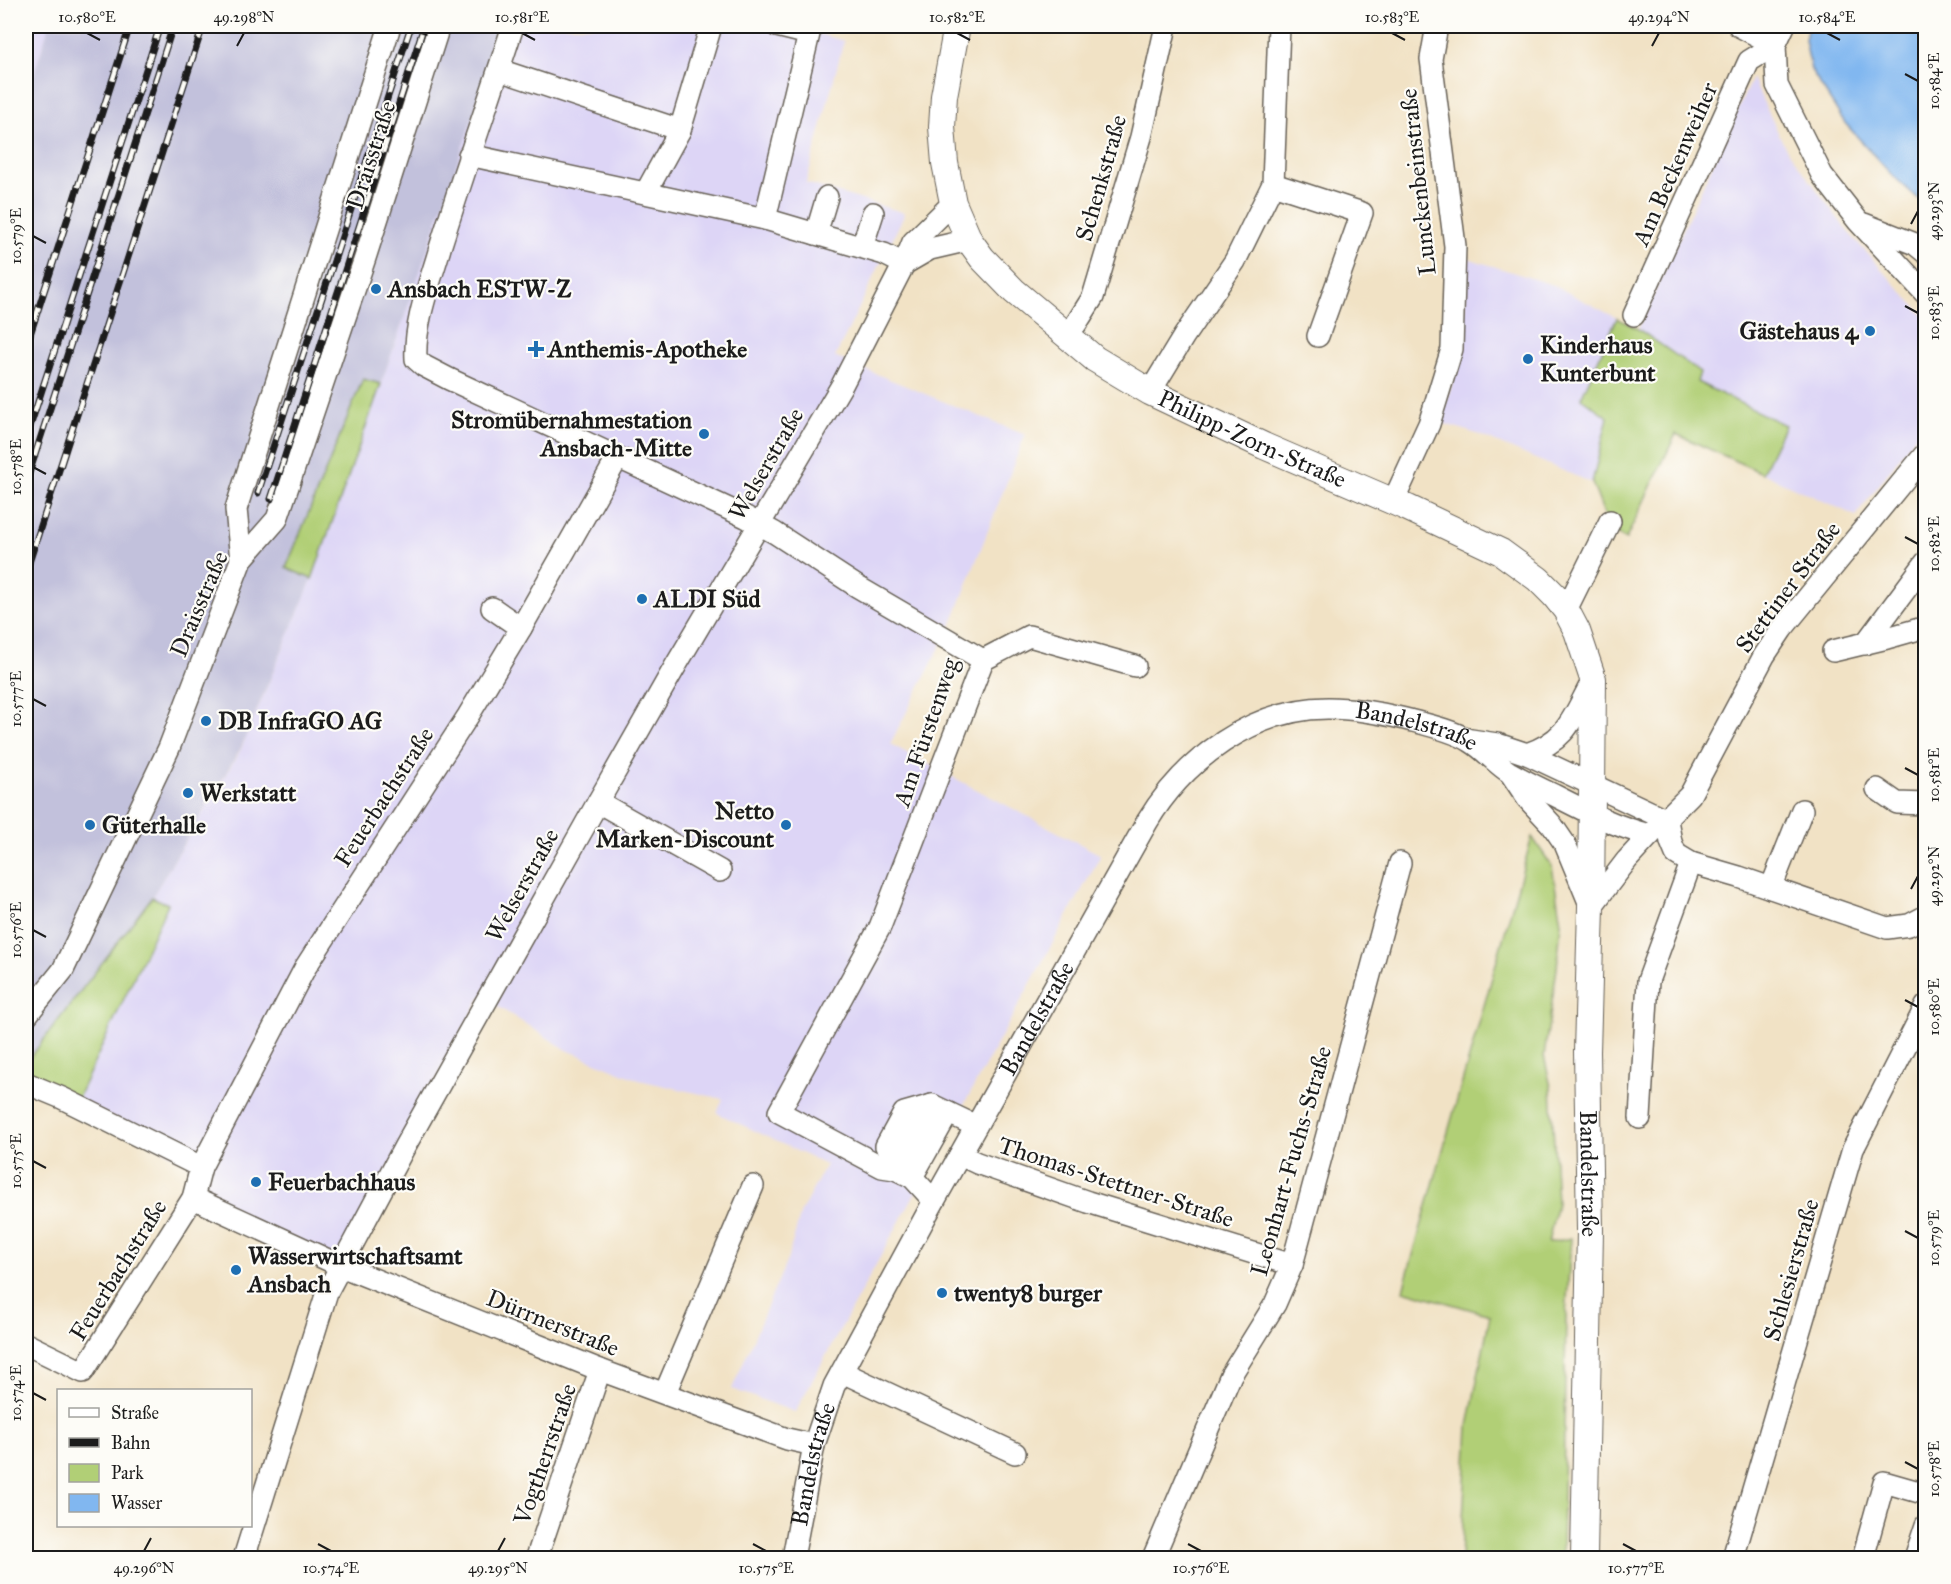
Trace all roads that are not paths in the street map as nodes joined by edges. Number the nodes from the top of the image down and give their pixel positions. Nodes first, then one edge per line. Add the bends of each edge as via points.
1 (390, 26) edge
2 (439, 26) edge
3 (513, 26) edge
4 (711, 26) edge
5 (777, 26) edge
6 (957, 26) edge
7 (1166, 26) edge
8 (1279, 26) edge
9 (1437, 26) edge
10 (1738, 26) edge
11 (1784, 26) edge
12 (1775, 45) junction
13 (499, 70) junction
14 (680, 130) junction
15 (469, 155) junction
16 (1273, 184) junction
17 (646, 192) junction
18 (827, 197) dead end
19 (953, 203) junction
20 (873, 213) dead end
21 (765, 219) junction
22 (1858, 221) junction
23 (816, 234) junction
24 (969, 240) junction
25 (862, 247) junction
26 (1926, 253) edge
27 (904, 264) junction
28 (1926, 294) edge
29 (1634, 315) dead end
30 (1066, 335) junction
31 (1318, 336) dead end
32 (1150, 392) junction
33 (1926, 453) edge
34 (617, 459) junction
35 (1393, 502) junction
36 (1610, 520) dead end
37 (760, 525) junction
38 (241, 560) junction
39 (1926, 562) edge
40 (492, 609) dead end
41 (1566, 610) junction
42 (1926, 627) edge
43 (521, 628) junction
44 (1865, 644) junction
45 (1833, 651) dead end
46 (983, 660) junction
47 (1135, 666) dead end
48 (1593, 679) junction
49 (1469, 740) junction
50 (1527, 754) junction
51 (1509, 771) junction
52 (1592, 785) junction
53 (1877, 789) dead end
54 (598, 802) junction
55 (1926, 804) edge
56 (1802, 810) dead end
57 (1592, 814) junction
58 (1667, 820) junction
59 (1650, 836) junction
60 (1400, 863) dead end
61 (1691, 863) junction
62 (720, 871) dead end
63 (1771, 888) junction
64 (1592, 907) junction
65 (1926, 916) edge
66 (1926, 1006) edge
67 (26, 1016) edge
68 (26, 1083) edge
69 (940, 1109) junction
70 (1640, 1118) dead end
71 (976, 1126) junction
72 (960, 1155) junction
73 (201, 1167) junction
74 (904, 1173) junction
75 (753, 1186) dead end
76 (193, 1198) junction
77 (934, 1202) junction
78 (341, 1266) junction
79 (1292, 1266) junction
80 (26, 1344) edge
81 (600, 1370) junction
82 (842, 1372) junction
83 (665, 1393) junction
84 (814, 1445) junction
85 (1015, 1453) dead end
86 (1926, 1494) edge
87 (1926, 1525) edge
88 (538, 1554) dead end
89 (244, 1558) edge
90 (793, 1558) edge
91 (1153, 1558) edge
92 (1584, 1558) edge
93 (1733, 1558) edge
94 (1863, 1558) edge
95 (1915, 1558) edge

1 - 38 street via 236,509
2 - 38 street, Draisstraße via 277,519
3 - 13 street
4 - 14 street
5 - 21 street via 809,34
6 - 19 main road, Philipp-Zorn-Straße via 942,127
7 - 30 street, Schenkstraße via 1141,137 1094,297
8 - 16 street
9 - 35 street, Lunckenbeinstraße via 1431,59 1455,246 1452,349 1429,424
10 - 12 street
11 - 12 street
12 - 22 street via 1777,85 1822,175
12 - 29 street, Am Beckenweiher via 1749,61
13 - 14 street
13 - 15 street
14 - 17 street
15 - 17 street
15 - 34 street via 425,301 415,341 416,359
16 - 31 street via 1362,213
16 - 32 street via 1236,261
17 - 21 street
18 - 23 street
19 - 24 main road, Philipp-Zorn-Straße
19 - 27 street, Welserstraße via 913,242
20 - 25 street
21 - 23 street
22 - 26 street via 1916,244
22 - 28 street
23 - 25 street
24 - 27 street via 930,249
24 - 30 main road, Philipp-Zorn-Straße via 1014,291
25 - 27 street
27 - 37 street, Welserstraße via 842,384
30 - 32 main road, Philipp-Zorn-Straße via 1103,364
32 - 35 main road, Philipp-Zorn-Straße
33 - 58 street, Stettiner Straße via 1782,629 1702,776
34 - 37 street
34 - 43 street, Feuerbachstraße
35 - 41 main road, Philipp-Zorn-Straße via 1501,552 1539,579
36 - 41 street
37 - 46 street, Am Fürstenweg
37 - 54 street, Welserstraße
38 - 67 street, Draisstraße via 164,759 63,970
39 - 44 street
40 - 43 street
41 - 48 main road, Philipp-Zorn-Straße
42 - 44 street
43 - 73 street, Feuerbachstraße via 304,968
44 - 45 street
46 - 47 street via 1029,636
46 - 74 street, Am Fürstenweg via 880,927 779,1112 882,1167
48 - 50 street via 1566,730 1542,749
48 - 52 main road, Philipp-Zorn-Straße
49 - 50 street
49 - 51 street, Bandelstraße
49 - 71 street, Bandelstraße via 1392,716 1326,708 1264,721 1242,730 1200,758 1151,814
50 - 52 street
51 - 57 street, Bandelstraße
51 - 64 street via 1564,844
52 - 57 main road, Philipp-Zorn-Straße
52 - 58 street
53 - 55 street via 1897,803
54 - 62 street
54 - 78 street, Welserstraße
56 - 63 street
57 - 59 street
57 - 64 main road, Bandelstraße
58 - 59 street, Stettiner Straße
58 - 61 street via 1676,854
59 - 64 street, Stettiner Straße
60 - 79 street, Leonhart-Fuchs-Straße
61 - 63 street
61 - 70 street via 1648,981
63 - 65 street via 1887,928 1909,926
64 - 92 main road, Bandelstraße via 1587,1052 1590,1230
66 - 93 street, Schlesierstraße via 1853,1149
68 - 73 street
69 - 71 street
69 - 74 street
69 - 74 street via 904,1113 886,1146
71 - 72 street, Bandelstraße
72 - 77 street, Bandelstraße
72 - 79 street, Thomas-Stettner-Straße via 1088,1202
73 - 76 street, Feuerbachstraße
74 - 77 street
75 - 83 street
76 - 78 street, Dürrnerstraße
76 - 80 street, Feuerbachstraße via 83,1372
77 - 82 street, Bandelstraße
78 - 81 street, Dürrnerstraße
78 - 89 street, Welserstraße via 327,1292
79 - 91 street, Leonhart-Fuchs-Straße via 1275,1304 1231,1375
81 - 83 street, Dürrnerstraße
81 - 88 street, Vogtherrstraße
82 - 84 street, Bandelstraße
82 - 85 street, Bandelstraße
83 - 84 street, Dürrnerstraße via 787,1439
84 - 90 street, Bandelstraße
86 - 94 street via 1884,1482
87 - 95 street

